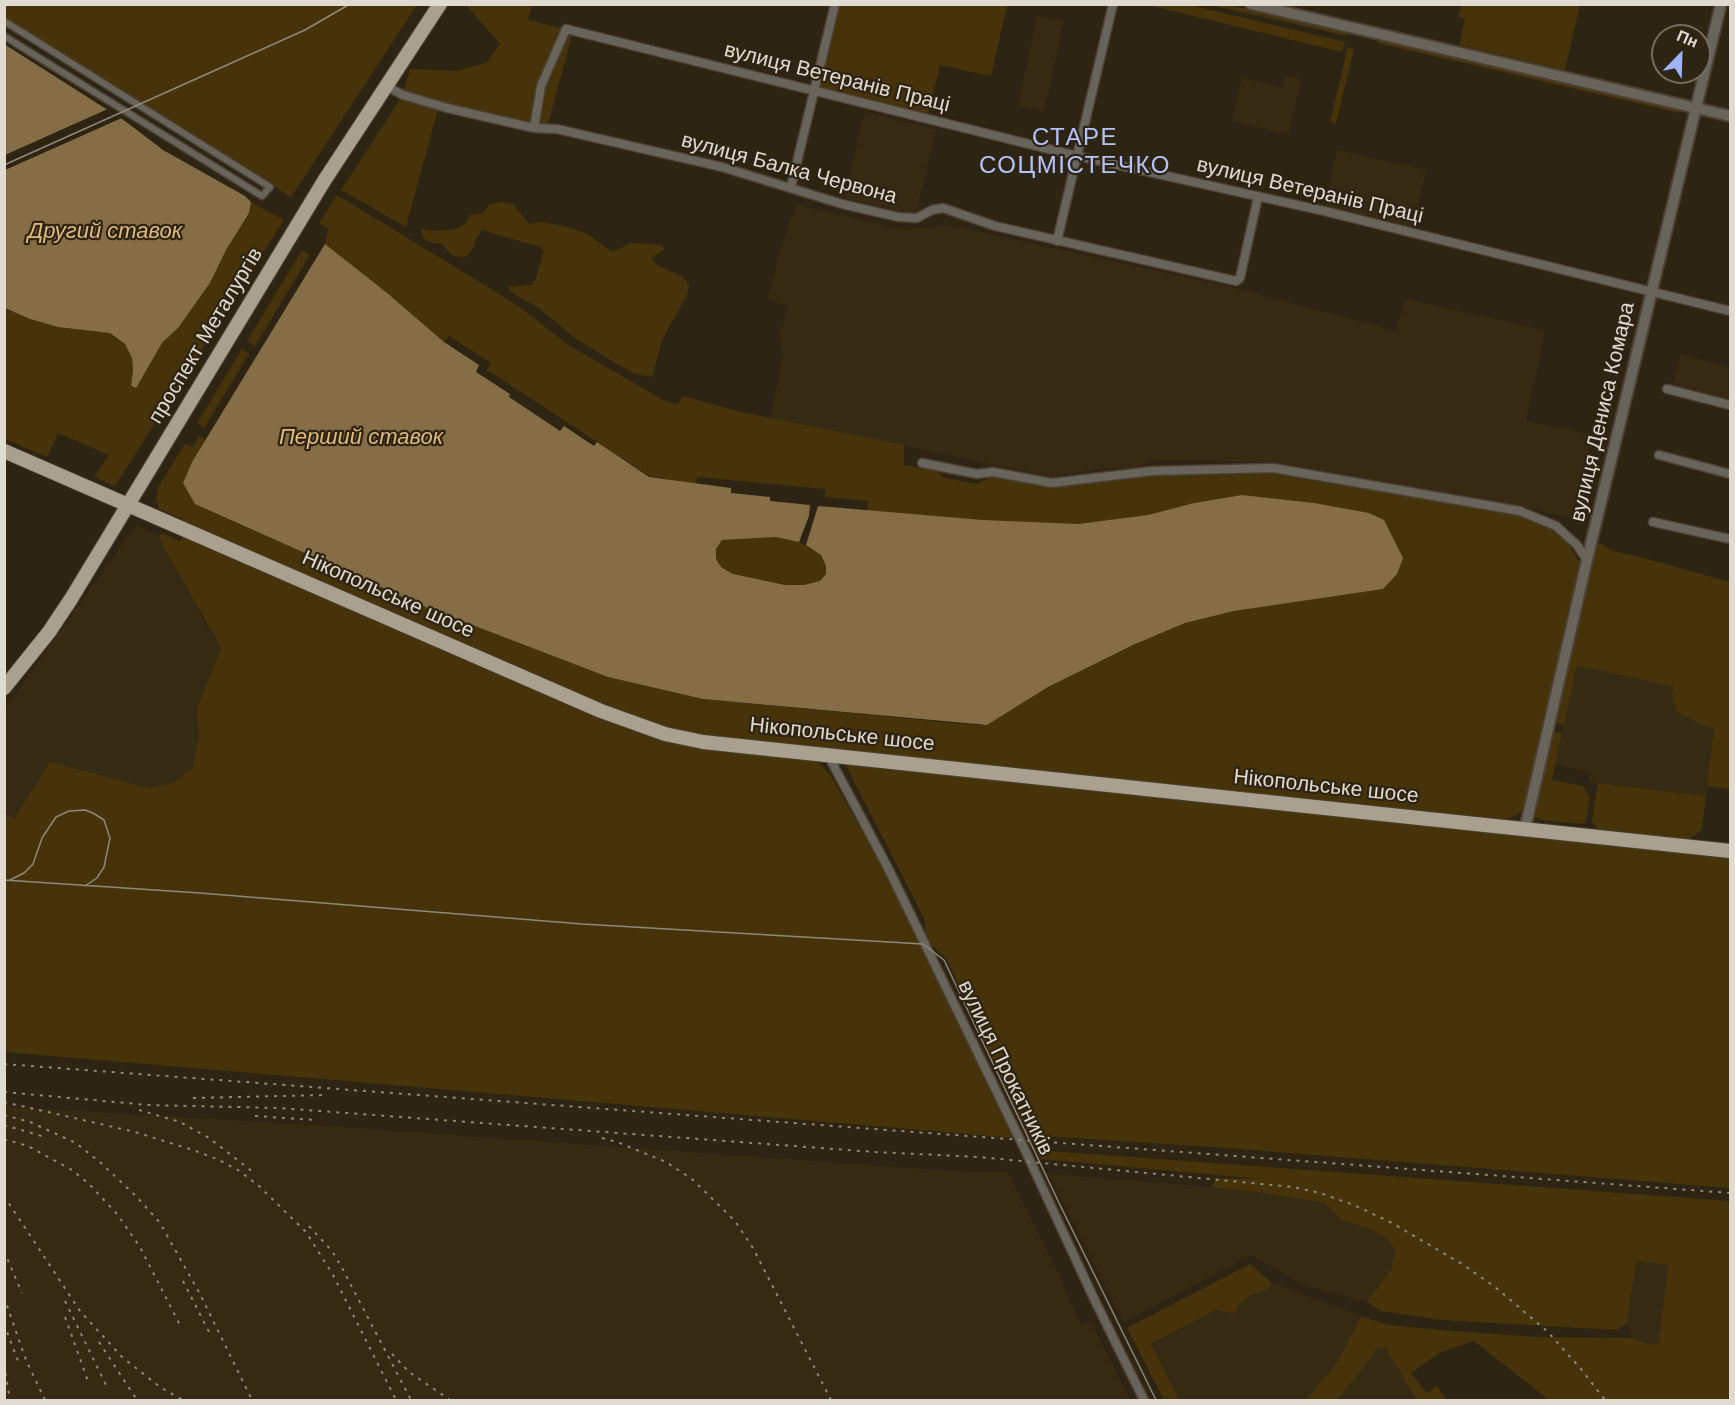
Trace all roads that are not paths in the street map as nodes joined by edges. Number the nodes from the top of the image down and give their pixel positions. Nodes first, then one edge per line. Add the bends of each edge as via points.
1 (440, 4) edge
2 (835, 4) edge
3 (1113, 4) edge
4 (1251, 4) edge
5 (1721, 4) edge
6 (4, 21) edge
7 (4, 36) edge
8 (93, 78) junction
9 (386, 86) junction
10 (87, 87) junction
11 (814, 91) junction
12 (1696, 107) junction
13 (1731, 116) edge
14 (534, 128) junction
15 (1077, 156) junction
16 (226, 160) junction
17 (219, 169) junction
18 (791, 187) junction
19 (1258, 197) junction
20 (1057, 241) junction
21 (1652, 292) junction
22 (1731, 311) edge
23 (1667, 389) dead end
24 (1731, 405) edge
25 (4, 451) edge
26 (1659, 455) dead end
27 (922, 463) dead end
28 (1731, 474) edge
29 (129, 505) junction
30 (1653, 522) dead end
31 (1731, 539) edge
32 (1587, 560) junction
33 (4, 688) edge
34 (828, 755) junction
35 (1525, 829) junction
36 (1731, 851) edge
37 (1144, 1401) edge

1 - 9 main road, проспект Металургів
2 - 11 street
3 - 15 street
4 - 12 street
5 - 12 street, вулиця Дениса Комара
6 - 8 street
7 - 10 street
8 - 10 street
8 - 16 street
9 - 14 street, вулиця Балка Червона via 436,105
9 - 29 main road, проспект Металургів via 324,181
10 - 17 street
11 - 14 street, вулиця Ветеранів Праці via 566,29 541,86
11 - 15 street, вулиця Ветеранів Праці
11 - 18 street
12 - 13 street
12 - 21 street, вулиця Дениса Комара
14 - 18 street, вулиця Балка Червона via 557,129
15 - 19 street, вулиця Ветеранів Праці
15 - 20 street
16 - 17 street
16 - 17 street via 270,187 262,196
18 - 20 street, вулиця Балка Червона via 898,217 917,218 943,208
19 - 20 street, вулиця Балка Червона via 1240,278 1236,281
19 - 21 street, вулиця Ветеранів Праці
21 - 22 street, вулиця Ветеранів Праці
21 - 32 street, вулиця Дениса Комара
23 - 24 street
25 - 29 main road, Нікопольське шосе
26 - 28 street
27 - 32 street via 1052,483 1152,471 1273,468 1521,511 1565,533
29 - 33 main road, проспект Металургів via 49,632
29 - 34 main road, Нікопольське шосе via 601,711 665,734 703,742
30 - 31 street
32 - 35 street, вулиця Дениса Комара
34 - 35 main road, Нікопольське шосе
34 - 37 street, вулиця Прокатників via 888,868
35 - 36 main road, Нікопольське шосе

